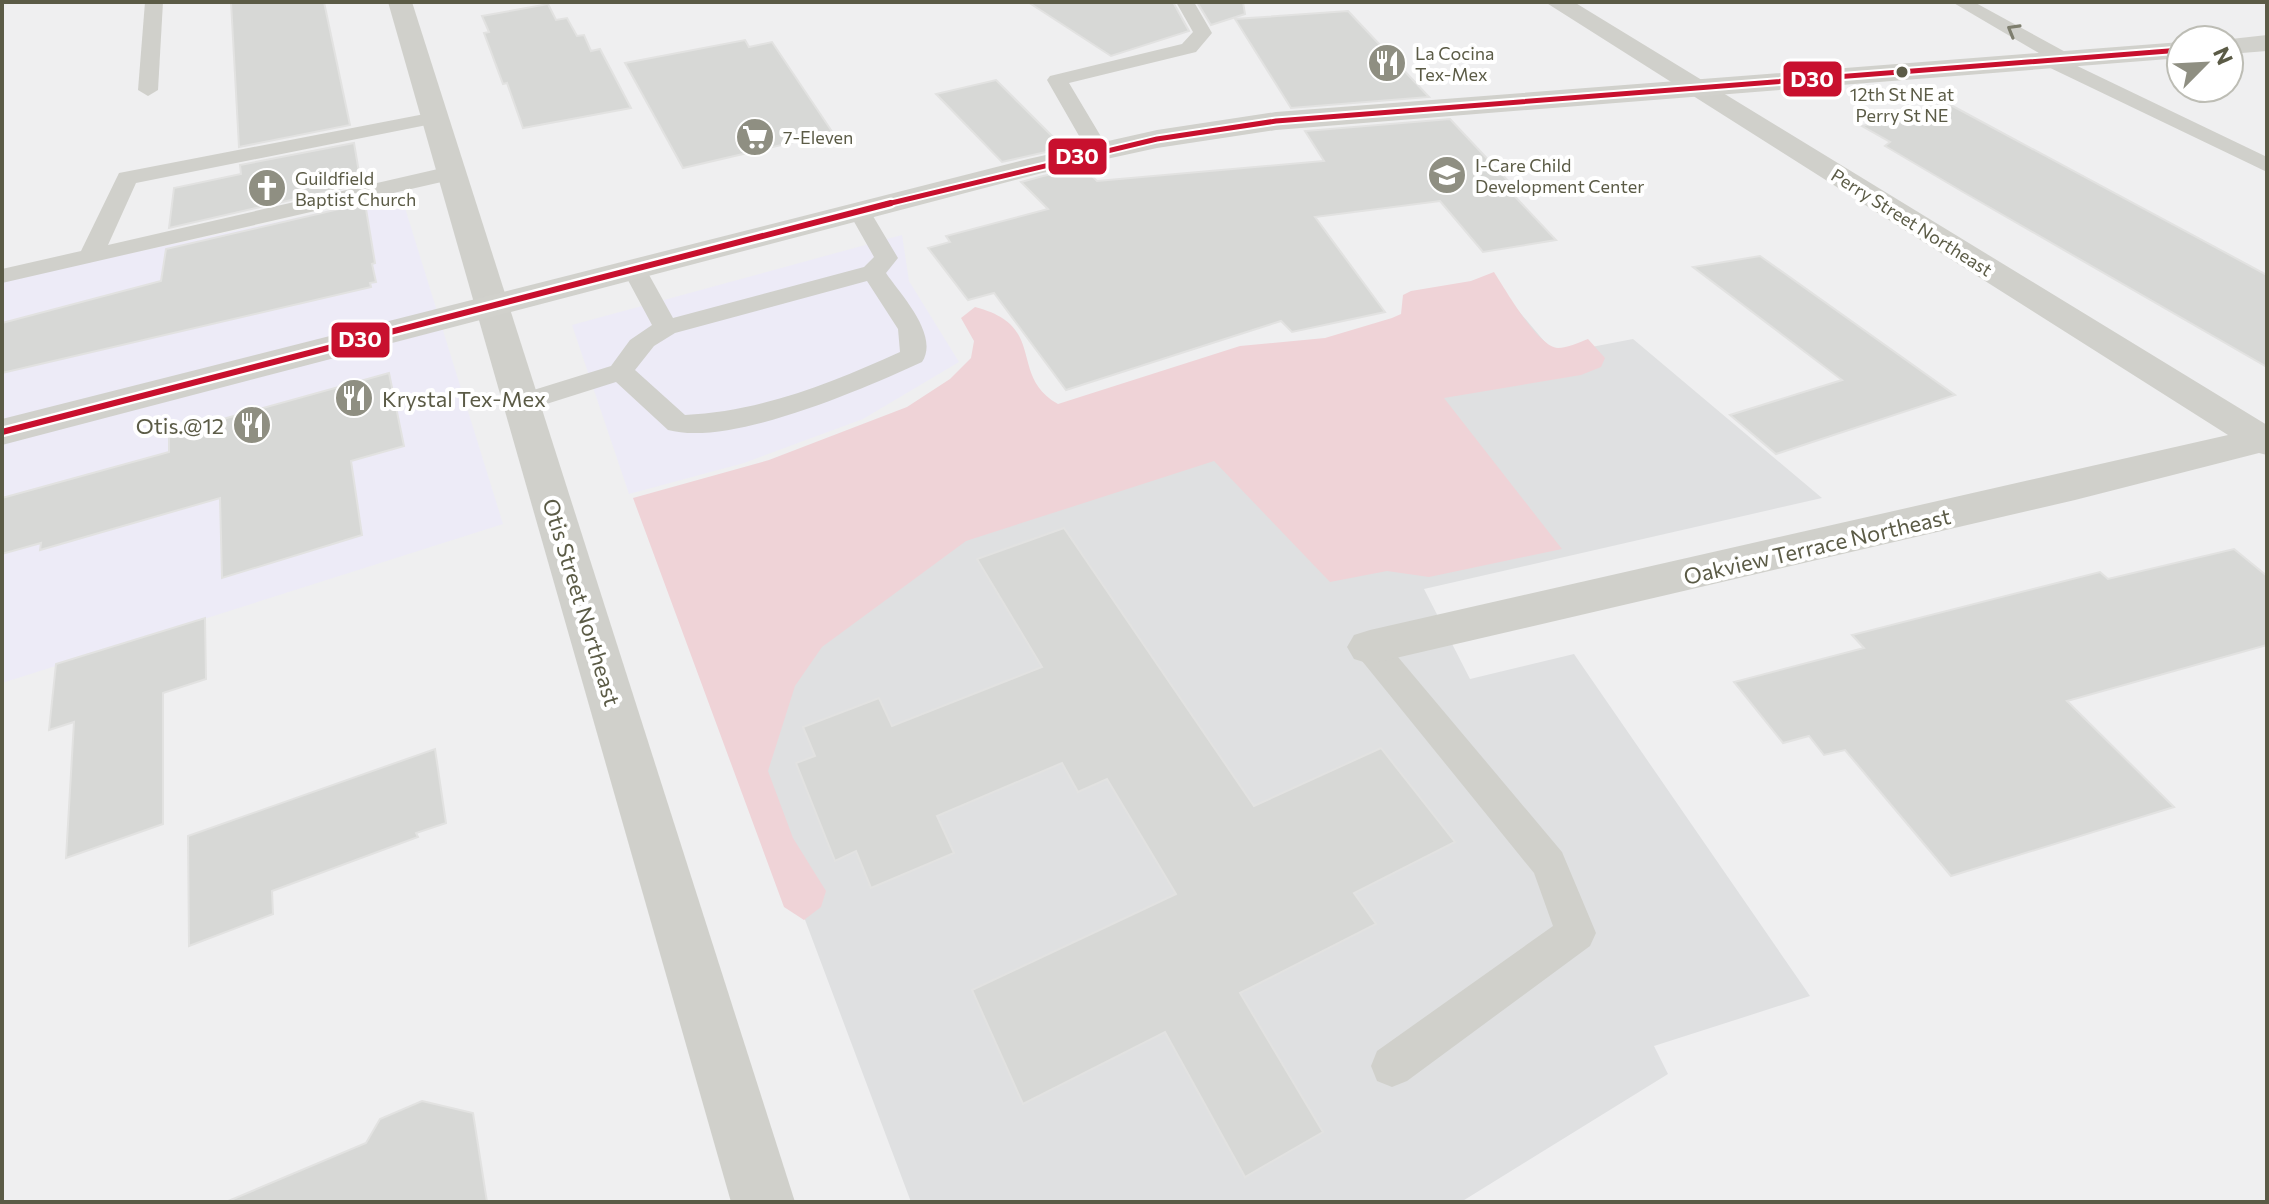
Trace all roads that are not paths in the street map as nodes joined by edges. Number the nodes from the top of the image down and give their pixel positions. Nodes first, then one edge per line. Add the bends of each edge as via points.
1 (154, 2) edge
2 (400, 2) edge
3 (1185, 2) edge
4 (1557, 2) edge
5 (1961, 2) edge
6 (2267, 43) edge
7 (2245, 45) edge
8 (2165, 51) edge
9 (2057, 59) junction
10 (1695, 87) junction
11 (148, 90) dead end
12 (435, 118) junction
13 (1098, 150) junction
14 (2267, 165) edge
15 (451, 173) junction
16 (859, 211) junction
17 (91, 255) junction
18 (634, 269) junction
19 (873, 272) junction
20 (2, 276) edge
21 (492, 306) junction
22 (666, 328) junction
23 (621, 372) junction
24 (521, 403) junction
25 (2, 432) edge
26 (2265, 441) edge
27 (1370, 647) joint
28 (1392, 1066) dead end
29 (763, 1202) edge

1 - 11 lane
2 - 12 street, Otis Street Northeast
3 - 13 lane via 1203,33 1189,48 1057,80
4 - 10 street, Perry Street Northeast
9 -> 5 lane
6 - 7 street
8 - 9 street
9 - 10 street
9 - 14 lane
10 - 13 street via 1276,121
10 - 26 street, Perry Street Northeast
12 - 15 street, Otis Street Northeast
12 - 17 lane via 127,178
13 - 16 street
15 - 17 lane
15 - 21 street, Otis Street Northeast
16 - 18 street
16 - 19 lane via 886,258
17 - 20 lane
18 - 21 street
18 - 22 lane
19 - 22 lane
19 - 23 lane via 911,329 913,356 849,385 727,422 678,424
21 - 24 street, Otis Street Northeast
21 - 25 street
22 - 23 lane via 632,351
23 - 24 lane
24 - 29 street, Otis Street Northeast
26 - 27 street, Oakview Terrace Northeast
27 - 28 lane via 1549,864 1576,933

